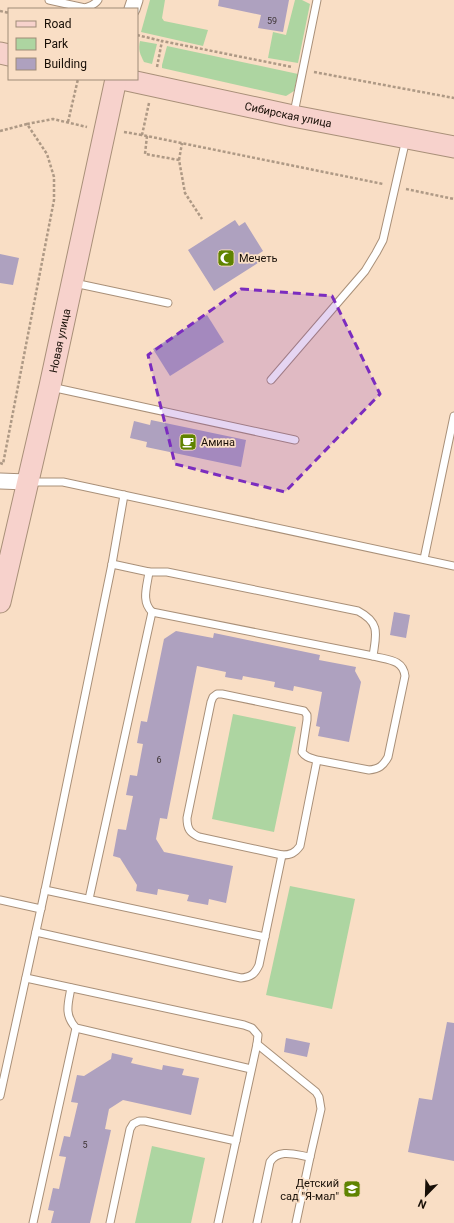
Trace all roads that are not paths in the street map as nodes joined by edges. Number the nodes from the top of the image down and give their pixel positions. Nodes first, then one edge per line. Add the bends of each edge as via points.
1 (49, 0) edge
2 (98, 0) edge
3 (317, 0) edge
4 (116, 80) edge
5 (127, 80) edge
6 (293, 116) junction
7 (406, 138) junction
8 (454, 147) edge
9 (73, 283) junction
10 (168, 303) dead end
11 (271, 380) dead end
12 (50, 386) junction
13 (454, 416) edge
14 (295, 440) dead end
15 (0, 481) edge
16 (27, 482) junction
17 (124, 495) junction
18 (424, 559) junction
19 (112, 564) junction
20 (454, 566) edge
21 (149, 572) junction
22 (0, 602) edge
23 (152, 612) junction
24 (373, 656) junction
25 (318, 760) junction
26 (282, 855) junction
27 (45, 890) junction
28 (89, 899) junction
29 (0, 900) edge
30 (41, 909) junction
31 (36, 932) junction
32 (265, 937) junction
33 (26, 978) junction
34 (71, 988) junction
35 (76, 1028) junction
36 (257, 1044) junction
37 (252, 1068) junction
38 (0, 1096) edge
39 (236, 1140) junction
40 (310, 1157) junction
41 (33, 1223) edge
42 (110, 1223) edge
43 (218, 1223) edge
44 (257, 1223) edge
45 (296, 1223) edge

1 - 2 lane via 85,8 97,3
3 - 6 lane
4 - 9 main road, Новая улица
5 - 6 main road, Сибирская улица
6 - 7 main road, Сибирская улица
7 - 8 main road, Сибирская улица
7 - 11 lane via 383,240 376,253 365,271
9 - 10 lane
9 - 12 main road, Новая улица
12 - 14 lane
12 - 16 main road, Новая улица
13 - 18 lane
15 - 16 street
16 - 17 lane via 63,482
16 - 22 main road, Новая улица
17 - 18 lane
17 - 19 lane
18 - 20 lane
19 - 21 lane
19 - 27 lane
21 - 23 lane via 145,601 146,607
21 - 24 lane via 167,572 358,611 368,616 374,625 376,634
23 - 24 lane
23 - 28 lane
24 - 25 lane via 399,663 404,669 388,757 384,765 377,770 369,770
25 - 26 lane via 300,846 296,852
25 - 26 lane via 309,758 302,752 307,720 304,711 222,694 213,697 187,828 199,837
26 - 32 lane
27 - 28 lane
27 - 30 lane
28 - 32 lane
29 - 30 lane
30 - 31 lane
31 - 32 lane via 241,978 256,973
31 - 33 lane
33 - 34 lane
33 - 38 lane
34 - 35 lane via 68,1014
34 - 36 lane via 244,1025 252,1028 258,1035
35 - 37 lane
35 - 41 lane
36 - 37 lane
36 - 40 lane via 319,1097 321,1109
37 - 39 lane
39 - 42 lane via 145,1120 133,1124
39 - 43 lane
40 - 44 lane via 287,1153 273,1157
40 - 45 lane

